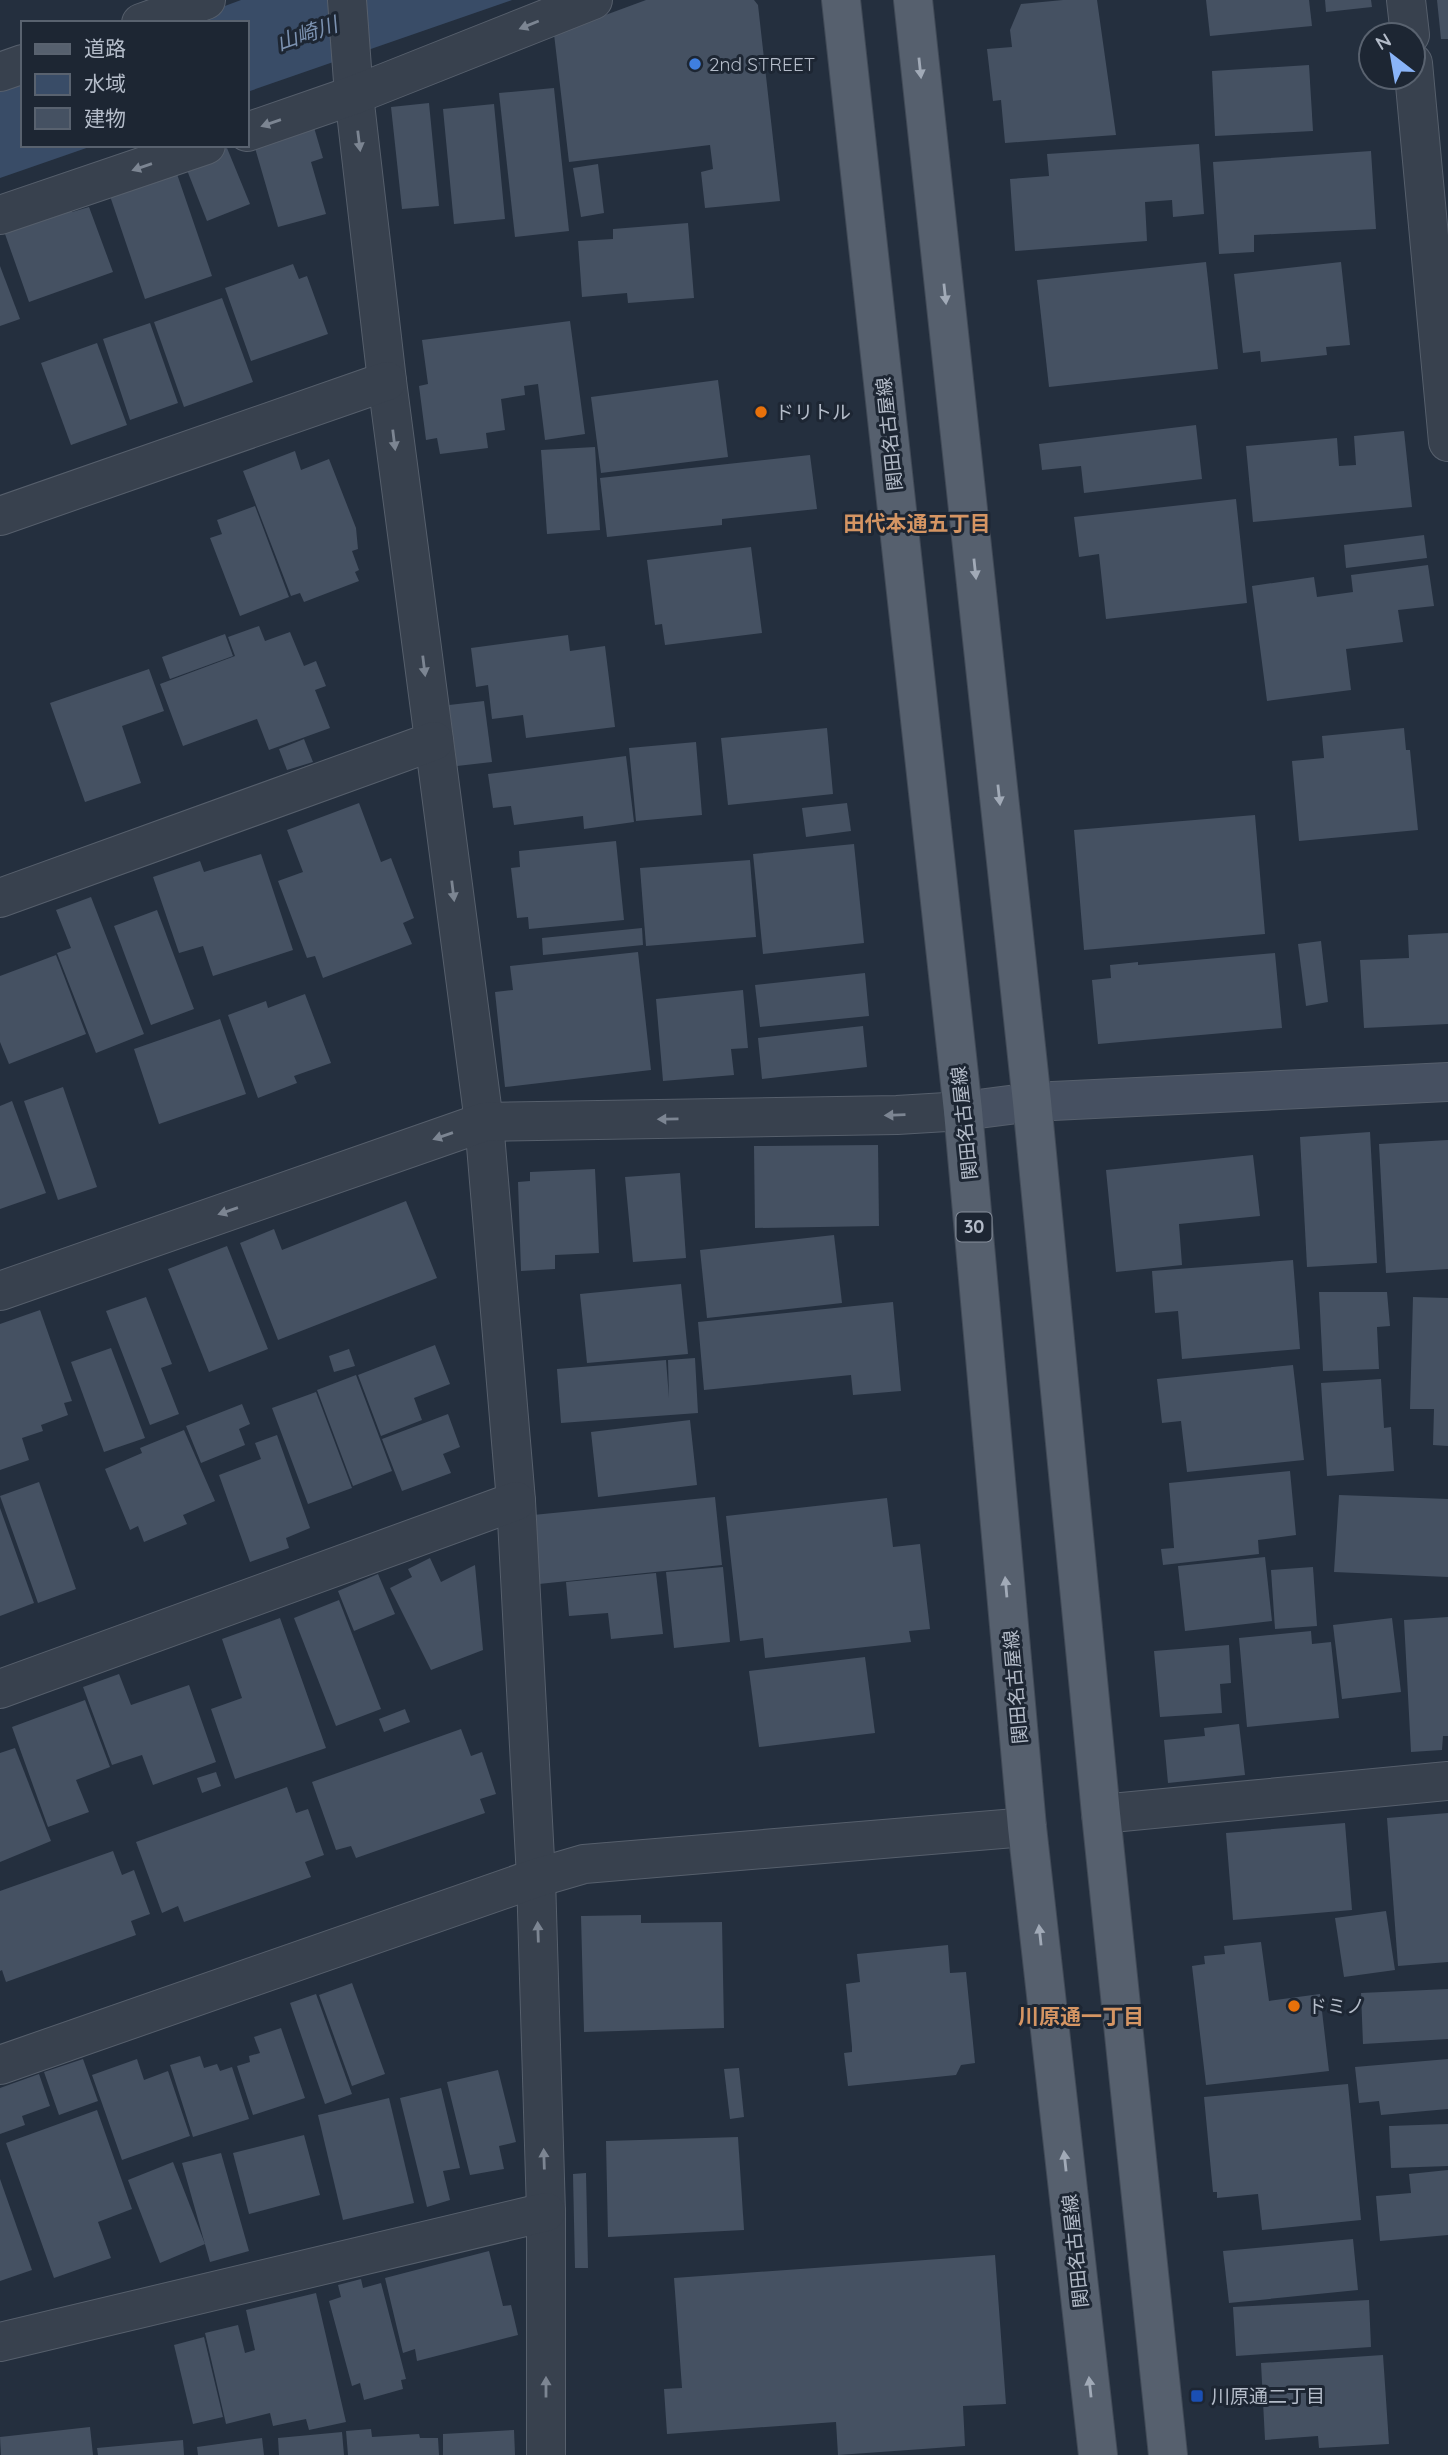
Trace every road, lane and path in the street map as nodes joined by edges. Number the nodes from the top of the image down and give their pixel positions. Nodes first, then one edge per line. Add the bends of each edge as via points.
1 (206, 0) edge
2 (347, 0) edge
3 (593, 0) edge
4 (841, 0) edge
5 (913, 0) edge
6 (1406, 0) edge
7 (147, 21) edge
8 (1408, 21) edge
9 (21, 65) edge
10 (0, 72) edge
11 (1427, 91) edge
12 (354, 95) junction
13 (248, 132) edge
14 (200, 147) edge
15 (0, 215) edge
16 (387, 381) junction
17 (1448, 442) edge
18 (0, 516) edge
19 (434, 741) junction
20 (0, 898) edge
21 (1448, 1082) edge
22 (1032, 1102) junction
23 (963, 1111) junction
24 (484, 1122) junction
25 (0, 1291) edge
26 (516, 1502) junction
27 (0, 1689) edge
28 (1448, 1781) edge
29 (1101, 1814) junction
30 (1027, 1827) junction
31 (536, 1878) junction
32 (0, 2065) edge
33 (546, 2212) junction
34 (0, 2342) edge
35 (546, 2455) edge
36 (1098, 2455) edge
37 (1168, 2455) edge

1 - 7 street
2 - 12 street
3 -> 12 street
4 - 23 main road, 関田名古屋線 / 30
5 -> 22 main road
6 - 8 street
9 - 10 street
11 - 17 street
12 -> 13 street
12 -> 16 street
14 -> 15 street
16 - 18 street
16 -> 19 street
19 - 20 street
19 -> 24 street
21 - 22 street
22 - 23 street
22 - 29 main road
23 -> 24 street
30 -> 23 main road, 関田名古屋線 / 30
24 -> 25 street
24 - 26 street
26 - 27 street
26 - 31 street
28 - 29 street
29 - 37 main road
30 - 31 street via 584,1864
36 -> 30 main road, 関田名古屋線 / 30
31 - 32 street
33 -> 31 street
33 - 34 street
35 -> 33 street

